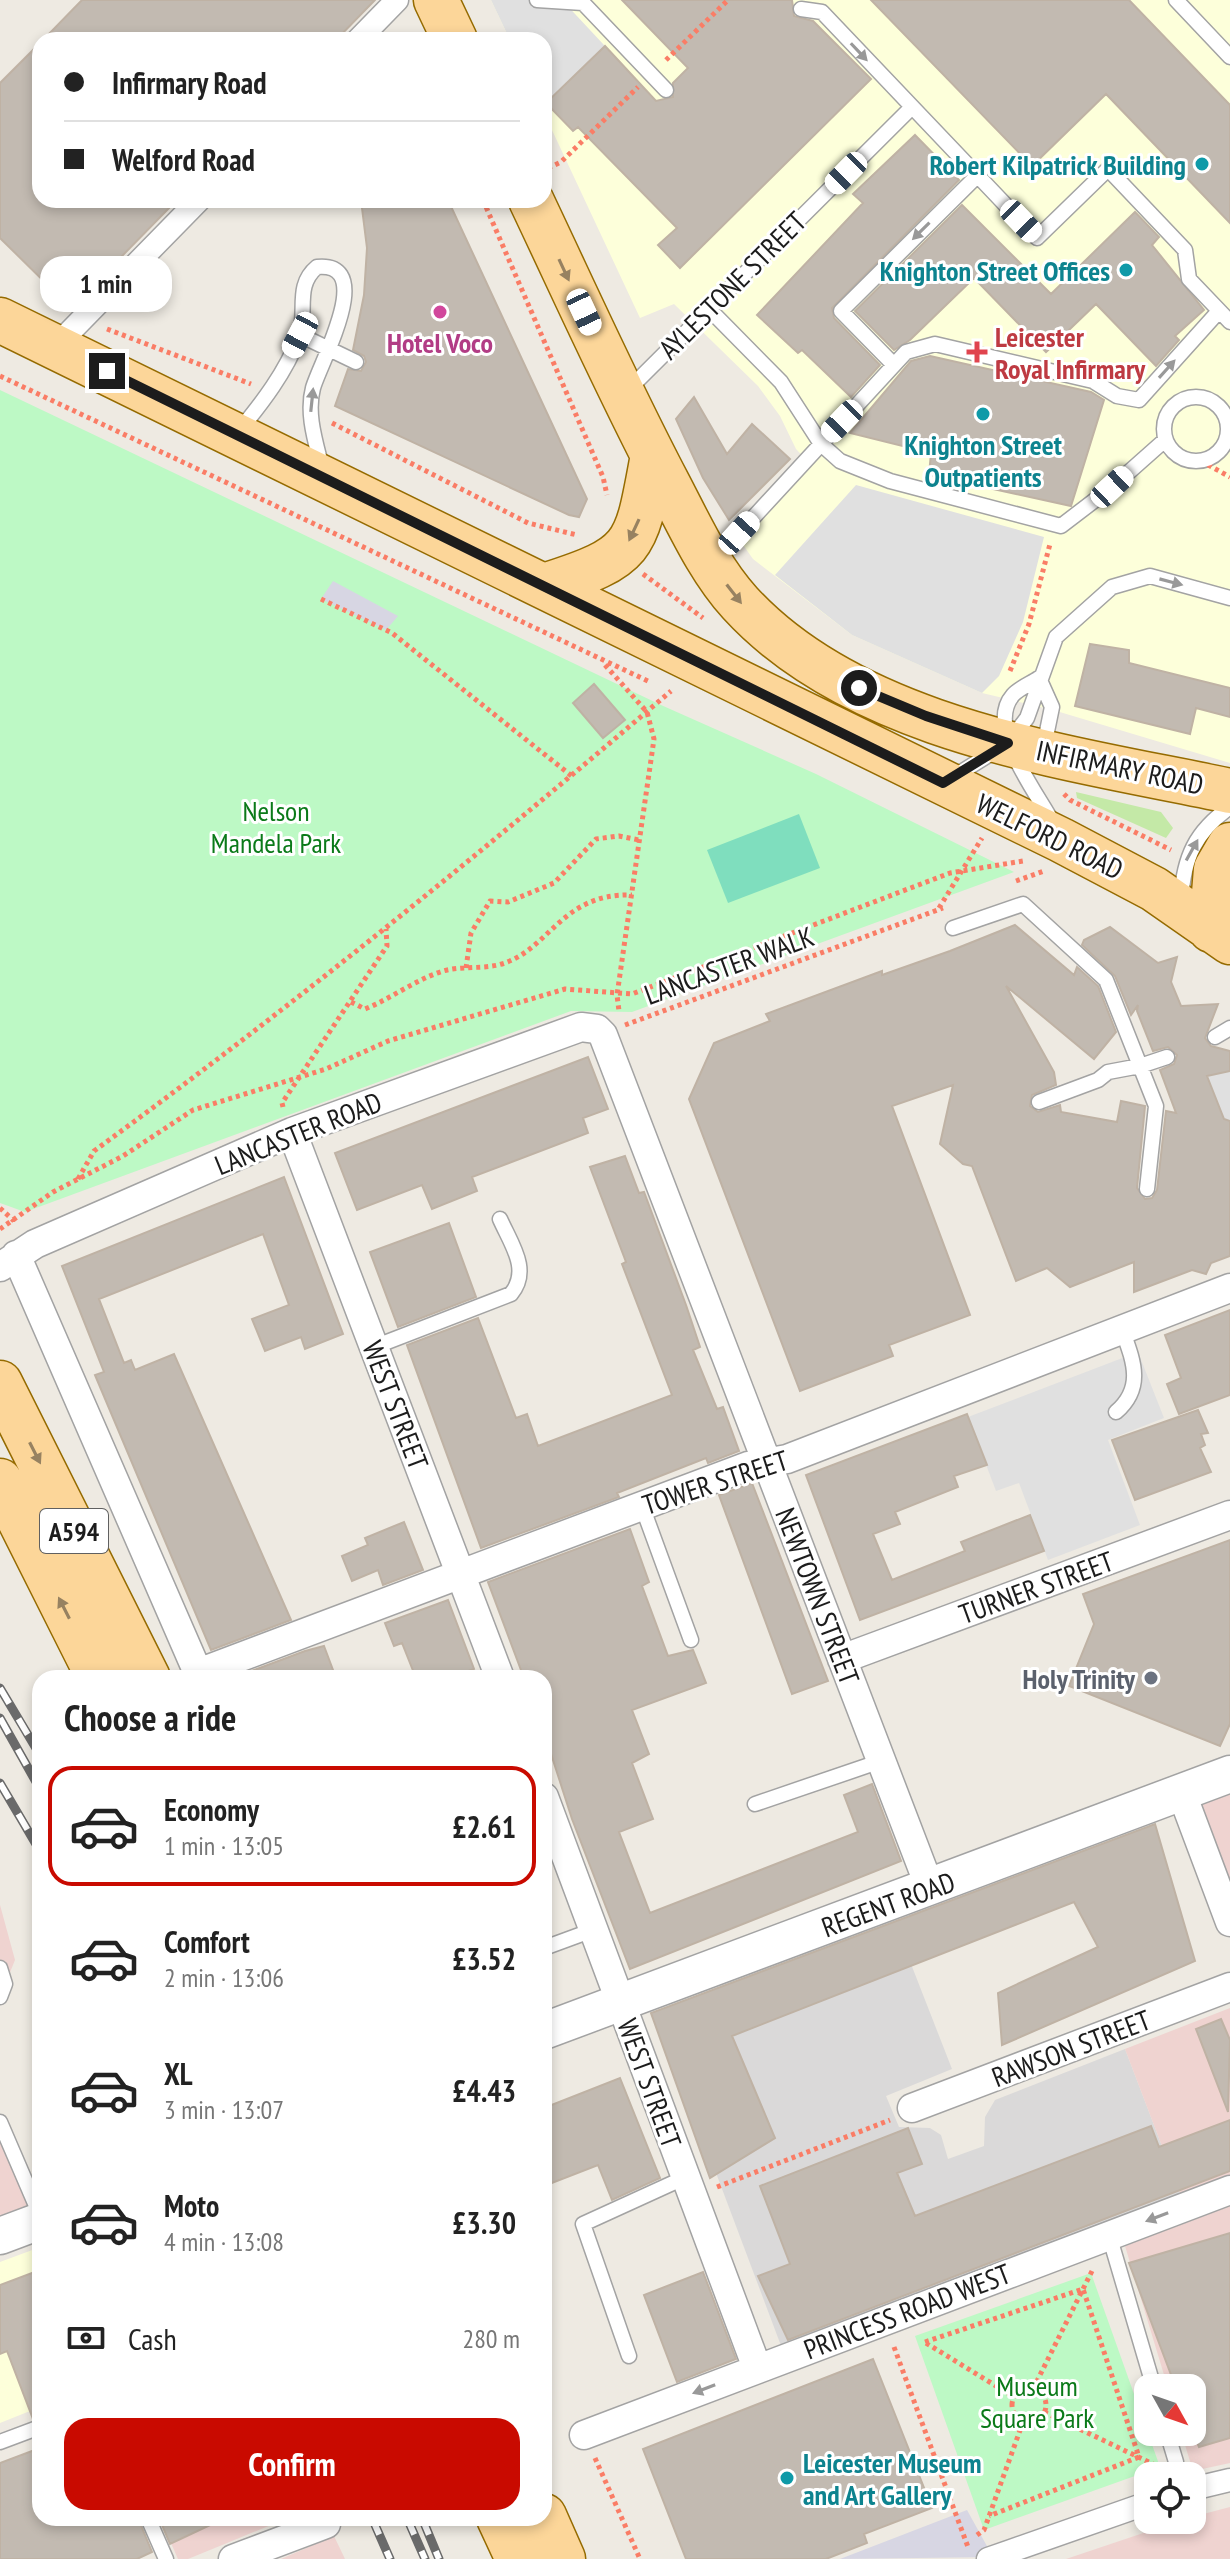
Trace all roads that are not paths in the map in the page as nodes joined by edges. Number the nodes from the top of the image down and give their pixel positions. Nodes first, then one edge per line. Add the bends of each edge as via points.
1 (397, 0) edge
2 (436, 0) edge
3 (537, 0) edge
4 (1176, 0) edge
5 (801, 9) dead end
6 (366, 32) edge
7 (451, 32) edge
8 (1230, 57) edge
9 (666, 90) dead end
10 (911, 108) junction
11 (977, 176) junction
12 (191, 208) edge
13 (535, 208) edge
14 (709, 309) junction
15 (1225, 316) edge
16 (0, 320) edge
17 (300, 335) junction
18 (55, 347) junction
19 (330, 349) junction
20 (356, 362) dead end
21 (894, 365) junction
22 (623, 395) junction
23 (1227, 409) edge
24 (237, 434) junction
25 (1165, 440) junction
26 (821, 444) junction
27 (653, 455) junction
28 (324, 477) junction
29 (709, 560) junction
30 (547, 585) junction
31 (1230, 598) edge
32 (1039, 678) junction
33 (1026, 758) junction
34 (943, 783) junction
35 (1230, 791) edge
36 (1230, 807) edge
37 (1230, 845) edge
38 (1050, 855) junction
39 (1207, 926) edge
40 (953, 928) dead end
41 (1230, 1028) edge
42 (603, 1035) joint
43 (1215, 1037) dead end
44 (1167, 1057) dead end
45 (1140, 1066) junction
46 (1039, 1102) dead end
47 (292, 1132) junction
48 (1147, 1189) dead end
49 (500, 1219) dead end
50 (8, 1261) edge
51 (1230, 1288) edge
52 (1122, 1329) junction
53 (374, 1347) junction
54 (0, 1383) edge
55 (1116, 1412) dead end
56 (768, 1462) junction
57 (0, 1481) edge
58 (642, 1506) junction
59 (1230, 1515) edge
60 (461, 1574) junction
61 (691, 1640) dead end
62 (842, 1659) junction
63 (95, 1670) edge
64 (144, 1670) edge
65 (197, 1670) edge
66 (206, 1670) edge
67 (497, 1670) edge
68 (881, 1761) junction
69 (1230, 1774) edge
70 (1182, 1794) junction
71 (755, 1804) dead end
72 (552, 1819) edge
73 (930, 1888) junction
74 (1230, 1922) edge
75 (593, 1930) junction
76 (552, 1945) edge
77 (0, 1968) edge
78 (1230, 1987) edge
79 (0, 1997) edge
80 (621, 2002) junction
81 (552, 2028) edge
82 (912, 2108) road end
83 (0, 2122) edge
84 (689, 2187) junction
85 (1230, 2190) edge
86 (32, 2199) edge
87 (32, 2222) edge
88 (1109, 2235) junction
89 (0, 2236) edge
90 (629, 2356) dead end
91 (757, 2368) junction
92 (1150, 2374) edge
93 (32, 2430) edge
94 (584, 2435) road end
95 (0, 2442) edge
96 (1230, 2480) edge
97 (1206, 2486) edge
98 (1134, 2508) edge
99 (152, 2526) edge
100 (321, 2526) edge
101 (503, 2526) edge
102 (548, 2526) edge
103 (166, 2559) edge
104 (233, 2559) edge
105 (518, 2559) edge
106 (563, 2559) edge
107 (988, 2559) edge

1 - 6 street
2 - 7 main road
3 - 9 lane via 583,3
4 - 8 lane
5 -> 10 lane via 822,12
10 - 11 lane
10 - 14 lane, AYLESTONE STREET
11 - 15 lane via 1037,238 1108,169 1185,250 1189,279
11 -> 21 lane via 841,311
12 - 18 street
13 -> 22 main road, INFIRMARY ROAD
14 - 22 lane, AYLESTONE STREET
14 - 26 lane via 781,382
21 -> 15 lane via 906,352 935,344 1093,381 1117,396 1139,400
16 - 18 main road, WELFORD ROAD
17 - 19 lane
17 - 19 lane via 304,283 317,267 326,266 340,275 344,288
17 - 24 lane via 270,391
18 - 24 main road, WELFORD ROAD
19 - 20 lane
28 -> 19 lane via 311,412 313,388
21 - 26 lane
22 - 27 main road, INFIRMARY ROAD
23 - 25 lane via 1207,398 1176,402 1164,419
23 - 25 lane via 1225,442 1201,461 1179,457
24 - 28 main road, WELFORD ROAD
25 - 26 lane via 1061,526 859,471
26 - 29 lane
27 - 29 main road, INFIRMARY ROAD
27 -> 30 main road via 635,534 622,552 594,570
28 - 30 main road, WELFORD ROAD
29 -> 33 main road, INFIRMARY ROAD via 763,626 826,673
30 - 34 main road, WELFORD ROAD via 611,643
32 -> 31 lane via 1056,637 1112,587 1150,576
32 - 33 lane via 1027,718
32 - 33 lane via 1052,707
32 - 33 lane via 1013,695 1005,714
33 - 34 lane
33 - 35 main road, INFIRMARY ROAD
33 - 38 lane
34 - 38 main road, WELFORD ROAD
39 -> 36 lane via 1183,867 1200,836
37 - 39 main road via 1216,869
38 - 39 main road, WELFORD ROAD via 1126,873
40 - 45 lane via 1023,904 1106,980
41 - 43 lane
42 - 47 street, LANCASTER ROAD via 581,1027
42 - 56 street, NEWTOWN STREET
44 - 45 lane
45 - 46 lane via 1108,1072
45 - 48 lane via 1156,1106
47 - 50 street, LANCASTER ROAD via 35,1244
47 - 53 street, WEST STREET
49 - 53 lane via 522,1270 520,1284 511,1294
50 - 65 street, TOWER STREET
51 - 52 street, TOWER STREET
52 - 55 lane via 1136,1370 1134,1391
52 - 56 street, TOWER STREET
53 - 60 street, WEST STREET
54 -> 64 main road, A594
56 - 58 street, TOWER STREET
56 - 62 street, NEWTOWN STREET
63 -> 57 main road, A594
58 - 60 street, TOWER STREET
58 - 61 lane
59 - 62 street, TURNER STREET
60 - 66 street, TOWER STREET
60 - 67 street, WEST STREET
62 - 68 street, NEWTOWN STREET
68 - 71 lane
68 - 73 street, NEWTOWN STREET
69 - 70 street, REGENT ROAD
70 - 73 street, REGENT ROAD
70 - 74 street
72 - 75 street, WEST STREET
73 - 80 street, REGENT ROAD
75 - 76 lane
75 - 80 street, WEST STREET
77 - 79 lane via 5,1984
78 - 82 street, RAWSON STREET
80 - 81 street, REGENT ROAD
80 - 84 street, WEST STREET
83 - 86 lane
84 - 90 lane via 583,2224
84 - 91 street, WEST STREET
85 -> 88 street, PRINCESS ROAD WEST
87 - 89 street
88 - 91 street, PRINCESS ROAD WEST via 887,2330
88 - 92 lane
91 -> 94 street, PRINCESS ROAD WEST
93 - 95 lane
96 - 97 street
98 - 107 street
99 - 103 lane
100 - 104 street
101 - 105 main road
102 - 106 main road

